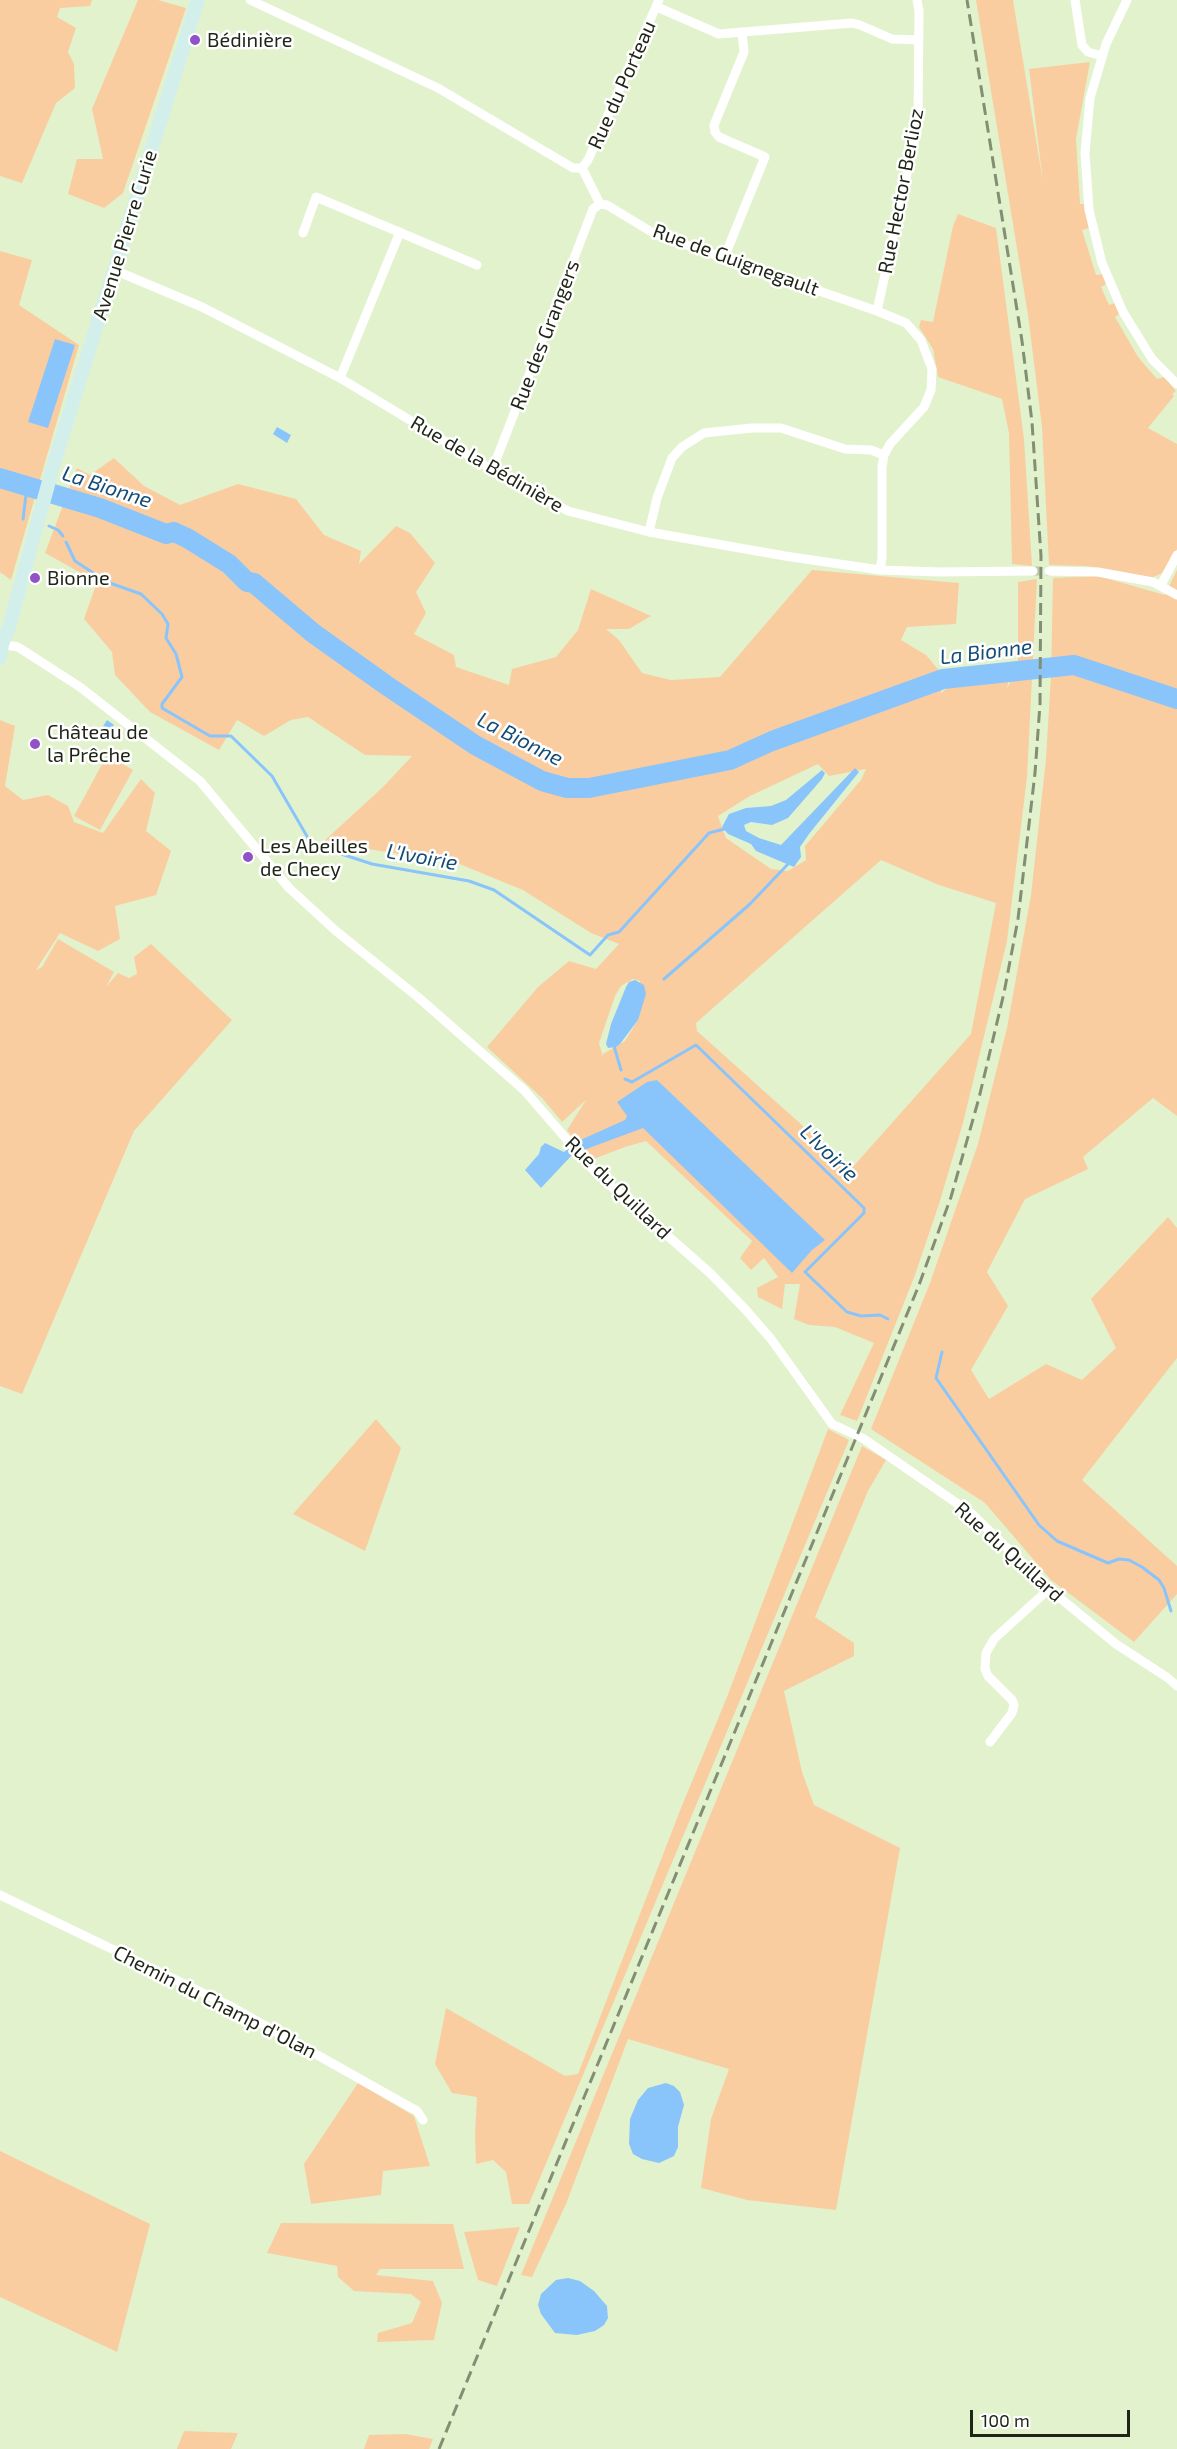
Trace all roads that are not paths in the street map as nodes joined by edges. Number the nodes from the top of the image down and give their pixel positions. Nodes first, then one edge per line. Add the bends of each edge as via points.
1 (198, 0) edge
2 (250, 0) edge
3 (917, 0) edge
4 (1075, 0) edge
5 (1127, 0) edge
6 (658, 3) edge
7 (742, 32) junction
8 (919, 40) junction
9 (1102, 56) junction
10 (582, 168) junction
11 (600, 204) junction
12 (400, 232) junction
13 (303, 233) dead end
14 (723, 258) junction
15 (477, 265) dead end
16 (114, 270) junction
17 (877, 310) junction
18 (340, 378) junction
19 (1177, 384) edge
20 (884, 455) junction
21 (493, 468) junction
22 (649, 532) junction
23 (1177, 555) edge
24 (880, 570) junction
25 (1033, 571) tunnel mouth
26 (1049, 571) tunnel mouth
27 (1161, 585) junction
28 (1177, 595) edge
29 (1, 648) edge
30 (1049, 1589) junction
31 (1177, 1686) edge
32 (990, 1742) dead end
33 (0, 1895) edge
34 (423, 2120) dead end

1 - 16 main road, Avenue Pierre Curie
2 - 10 street via 438,88 573,168
3 - 8 street, Rue Hector Berlioz
4 - 9 street via 1082,45 1088,52
5 - 9 street
6 - 7 street via 719,33
6 - 10 street, Rue du Porteau
7 - 8 street via 852,24 892,39
7 - 14 street via 744,52 714,125 715,132 765,157
8 - 17 street, Rue Hector Berlioz via 918,124
9 - 19 street via 1090,98 1085,153 1094,236 1114,293 1137,337
10 - 11 street
11 - 14 street, Rue de Guignegault via 655,234
11 - 21 street, Rue des Grangers via 593,209
12 - 13 street via 316,197
12 - 15 street
12 - 18 street
14 - 17 street, Rue de Guignegault
16 - 18 street, Rue de la Bédinière via 202,307
16 - 29 main road, Avenue Pierre Curie
17 - 20 street, Rue de Guignegault via 906,323 921,340 932,369 931,390 924,407
18 - 21 street, Rue de la Bédinière
20 - 22 street via 871,450 844,449 781,428 704,433 672,458
20 - 24 street
21 - 22 street, Rue de la Bédinière via 568,511
22 - 24 street, Rue de la Bédinière
23 - 27 street
24 - 25 street, Rue de la Bédinière
26 - 27 street via 1098,572
27 - 28 street
29 - 30 street, Rue du Quillard via 18,647 80,687 200,781 289,888 524,1090 595,1172 710,1273 771,1339 832,1424 864,1439 971,1513
30 - 31 street, Rue du Quillard via 1116,1644
30 - 32 street via 994,1639 986,1653 988,1676 1014,1706
33 - 34 street, Chemin du Champ d'Olan via 230,2006 417,2111

